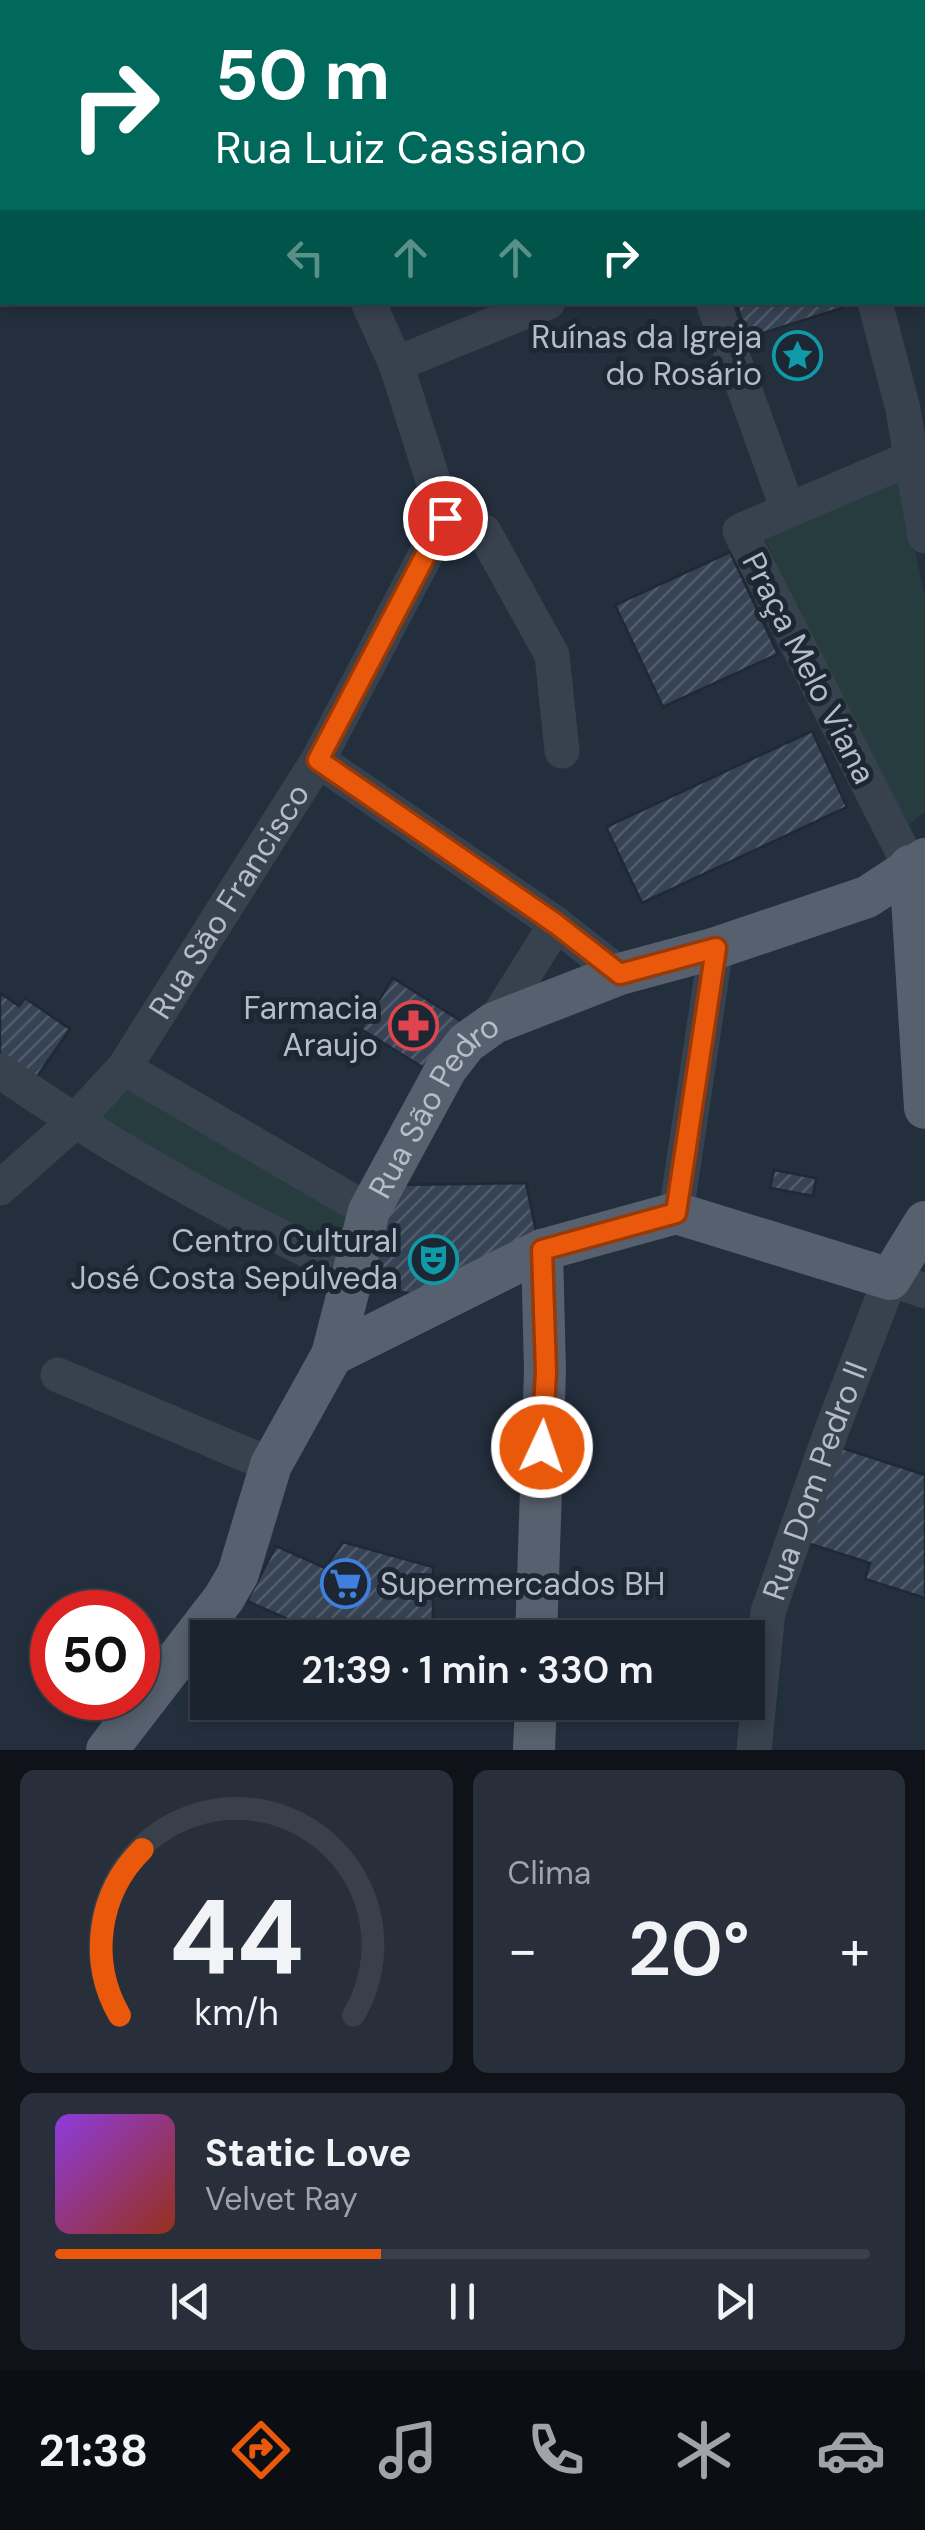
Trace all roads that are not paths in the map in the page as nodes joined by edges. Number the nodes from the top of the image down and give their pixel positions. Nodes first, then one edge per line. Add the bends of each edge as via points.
1 (369, 305) edge
2 (541, 305) edge
3 (714, 305) edge
4 (875, 305) edge
5 (396, 364) junction
6 (914, 409) edge
7 (912, 458) junction
8 (788, 510) junction
9 (445, 518) junction
10 (925, 536) edge
11 (562, 750) dead end
12 (318, 760) junction
13 (918, 862) edge
14 (556, 924) junction
15 (716, 948) junction
16 (620, 974) junction
17 (494, 1023) junction
18 (124, 1068) junction
19 (0, 1071) edge
20 (925, 1108) edge
21 (74, 1122) junction
22 (0, 1188) edge
23 (369, 1211) junction
24 (676, 1213) junction
25 (925, 1222) edge
26 (542, 1250) junction
27 (352, 1272) junction
28 (908, 1285) edge
29 (332, 1355) junction
30 (58, 1376) dead end
31 (271, 1465) junction
32 (537, 1620) edge
33 (535, 1720) edge
34 (107, 1750) edge
35 (534, 1750) edge
36 (754, 1750) edge

1 - 5 street
2 - 5 street
3 - 8 street
4 - 6 street
5 - 9 street
6 - 7 street
7 - 8 street, Praça Melo Viana
7 - 10 street
8 - 13 street, Praça Melo Viana via 740,530
9 - 11 street via 484,532 552,655
9 - 12 street, Rua São Francisco
12 - 14 street
12 - 18 street, Rua São Francisco
13 - 15 main road, Rua São Pedro via 867,896
13 - 20 main road
14 - 16 street
14 - 17 street
15 - 16 main road, Rua São Pedro
15 - 24 street
16 - 17 main road, Rua São Pedro
17 - 23 main road, Rua São Pedro via 446,1069
18 - 21 street, Rua São Francisco
18 - 23 street
19 - 21 street
21 - 22 street, Rua São Francisco
21 - 27 street
23 - 27 main road, Rua São Pedro
24 - 26 main road
24 - 28 main road
25 - 28 main road
26 - 29 main road
26 - 32 main road via 546,1371
27 - 29 main road, Rua São Pedro
28 - 36 street, Rua Dom Pedro II via 831,1432 768,1612
29 - 31 main road, Rua São Pedro
30 - 31 street
31 - 34 main road, Rua São Pedro via 238,1574
33 - 35 main road

